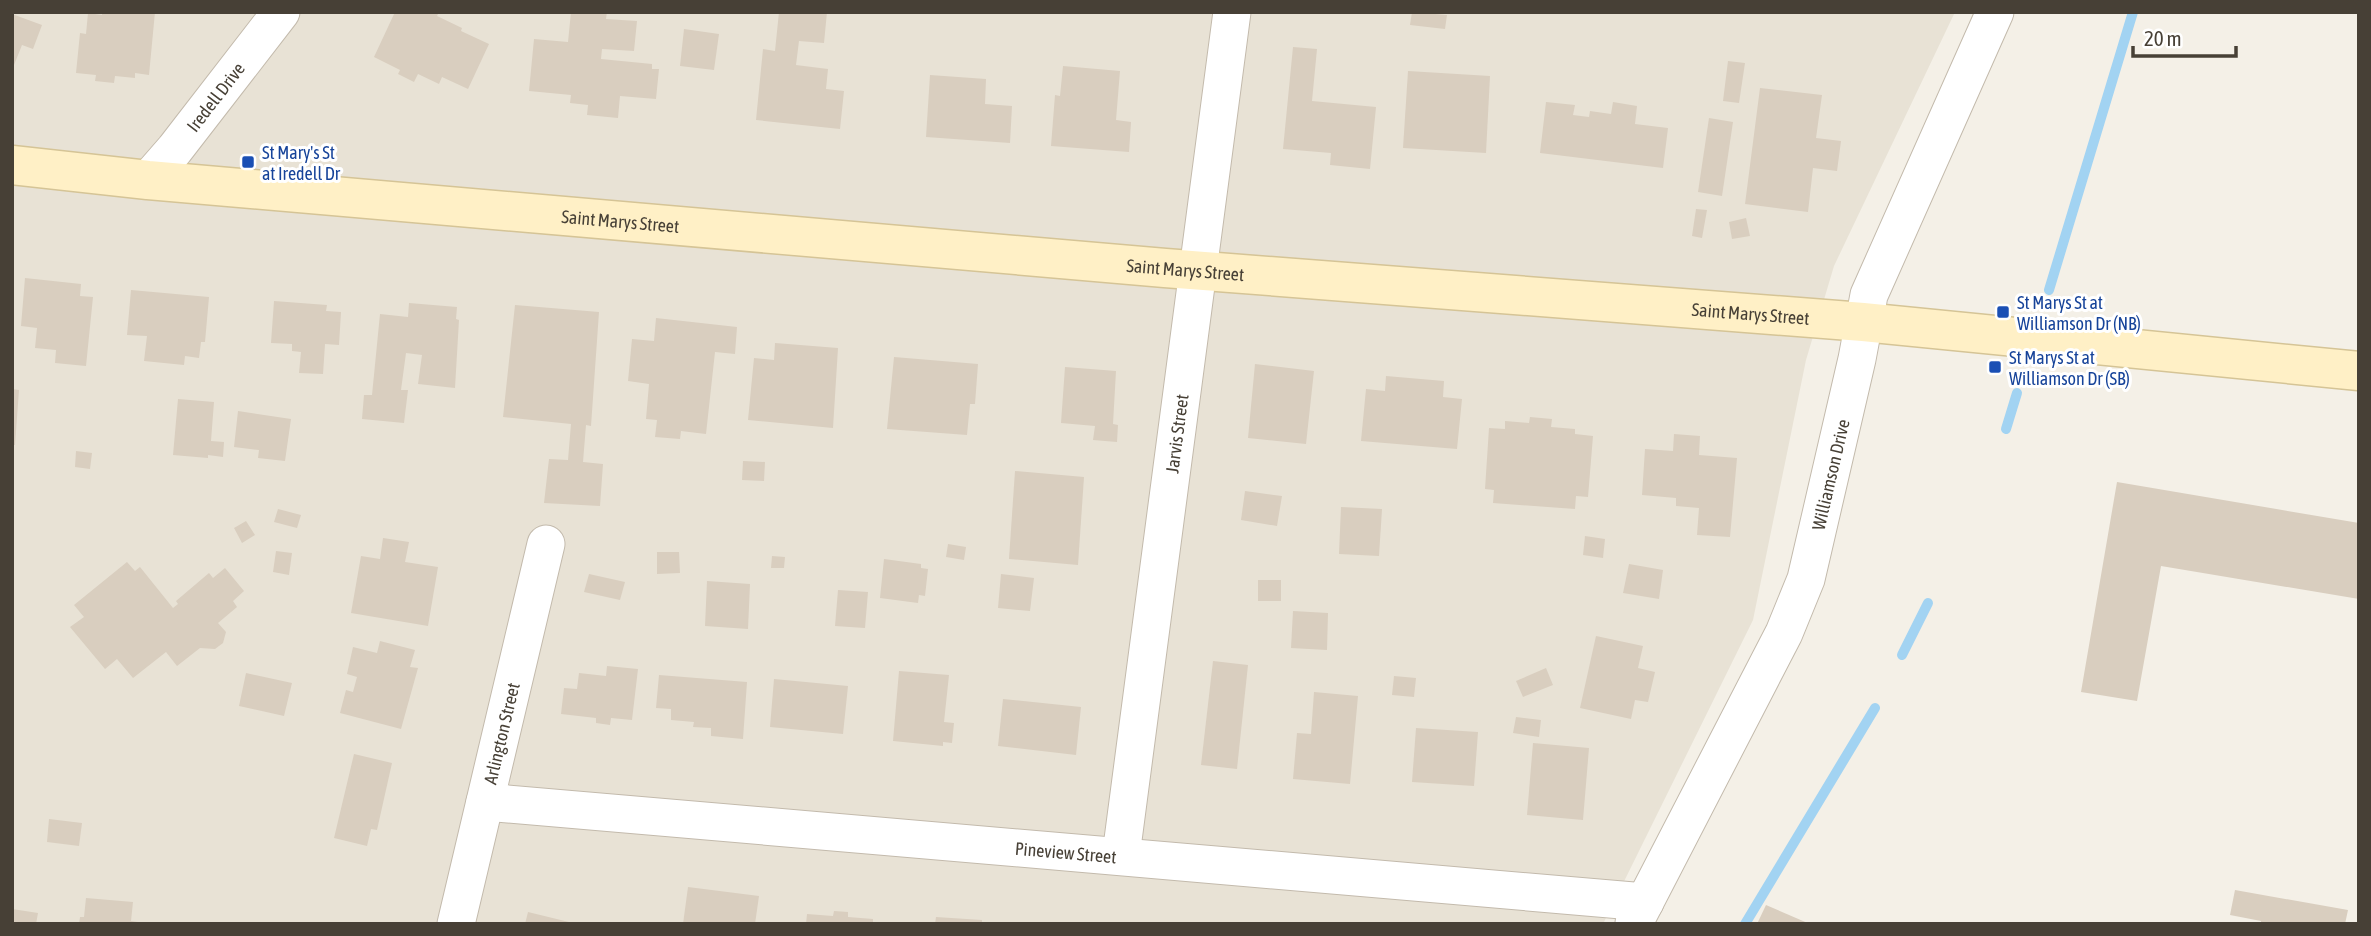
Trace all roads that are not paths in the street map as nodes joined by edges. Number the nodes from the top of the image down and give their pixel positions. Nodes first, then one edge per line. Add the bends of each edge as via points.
1 (281, 12) edge
2 (1232, 12) edge
3 (1995, 12) edge
4 (12, 165) edge
5 (148, 180) junction
6 (1200, 271) junction
7 (1863, 322) junction
8 (2359, 371) edge
9 (546, 544) dead end
10 (485, 802) junction
11 (1121, 855) junction
12 (1639, 913) edge
13 (456, 924) edge

1 - 5 street, Iredell Drive
2 - 6 street, Jarvis Street
3 - 7 street, Williamson Drive via 1869,295
4 - 5 main road, Saint Marys Street
5 - 6 main road, Saint Marys Street
6 - 7 main road, Saint Marys Street
6 - 11 street, Jarvis Street
7 - 8 main road, Saint Marys Street
7 - 12 street, Williamson Drive via 1806,579 1784,633
9 - 10 street, Arlington Street
10 - 11 street, Pineview Street
10 - 13 street, Arlington Street
11 - 12 street, Pineview Street

